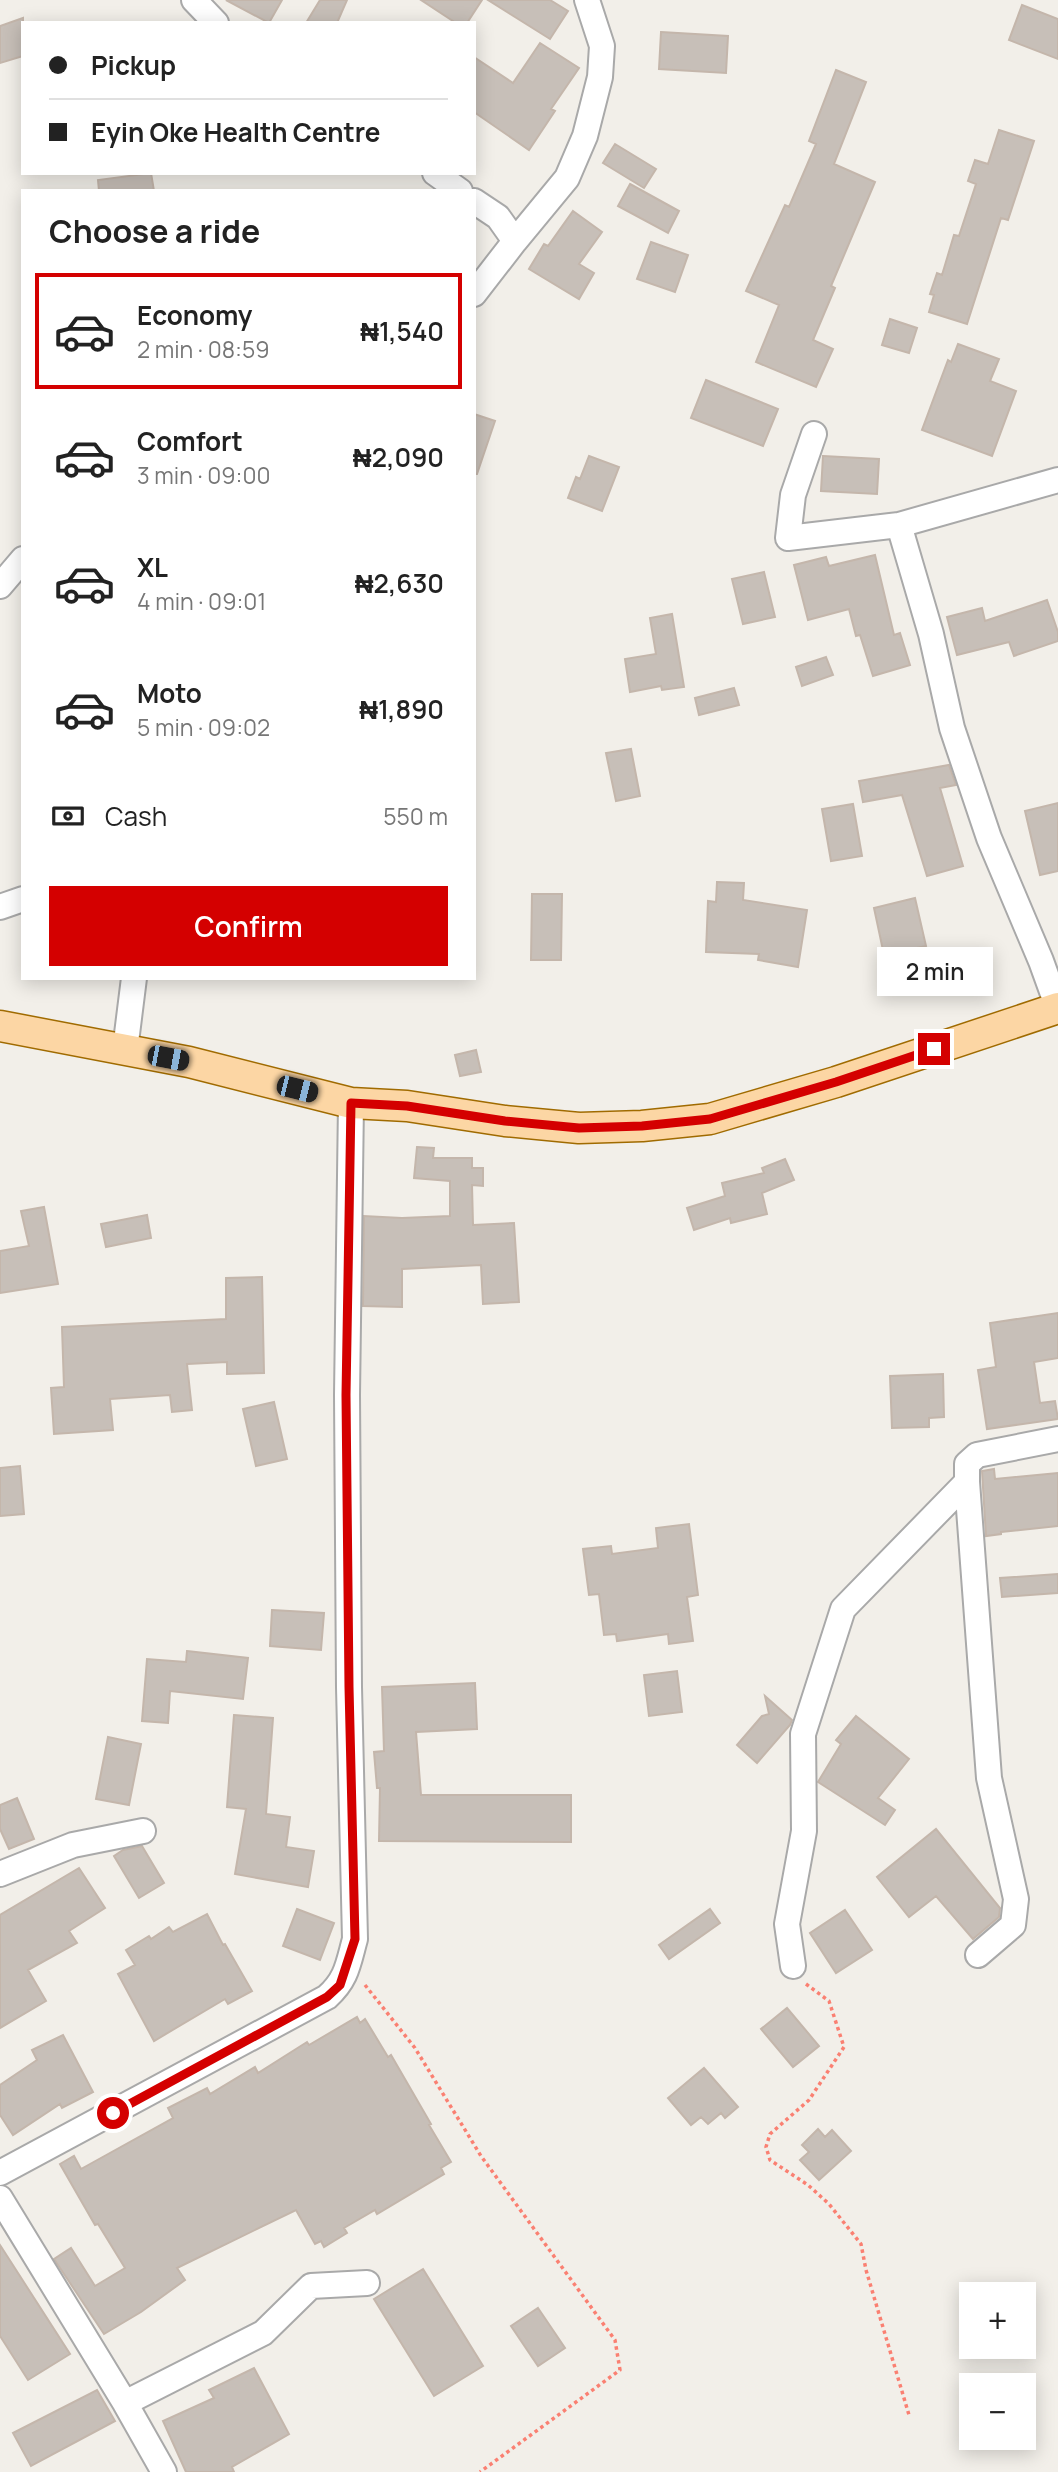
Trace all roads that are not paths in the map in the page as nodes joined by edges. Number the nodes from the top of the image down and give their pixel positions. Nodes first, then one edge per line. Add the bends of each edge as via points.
1 (194, 0) edge
2 (587, 0) edge
3 (214, 21) edge
4 (438, 175) edge
5 (457, 189) edge
6 (476, 202) edge
7 (515, 241) junction
8 (476, 291) edge
9 (814, 434) dead end
10 (1058, 480) edge
11 (900, 525) junction
12 (21, 561) edge
13 (0, 586) edge
14 (21, 900) edge
15 (0, 907) edge
16 (134, 980) edge
17 (1058, 1008) edge
18 (0, 1026) edge
19 (125, 1050) junction
20 (351, 1103) junction
21 (1058, 1439) edge
22 (967, 1482) junction
23 (143, 1830) dead end
24 (0, 1874) edge
25 (978, 1955) dead end
26 (793, 1966) road end
27 (0, 2173) edge
28 (0, 2198) edge
29 (367, 2283) dead end
30 (125, 2403) junction
31 (163, 2472) edge

1 - 3 street
2 - 7 street via 603,46 585,136 567,178
4 - 5 street
6 - 7 street via 498,217
7 - 8 street
9 - 11 street via 793,495 788,538
10 - 11 street
11 - 17 street via 952,728 989,838
12 - 13 street
14 - 15 street
16 - 19 street
17 - 20 main road via 710,1119 579,1128
18 - 19 main road
19 - 20 main road
20 - 27 street via 346,1395 355,1939 348,1965 340,1985 327,1997
21 - 22 street via 977,1455 967,1465
22 - 25 street via 989,1778 1016,1899 1013,1925
22 - 26 street via 844,1609 803,1734 804,1831 787,1924
23 - 24 street via 73,1845
28 - 30 street
29 - 30 street via 311,2286 263,2333
30 - 31 street

